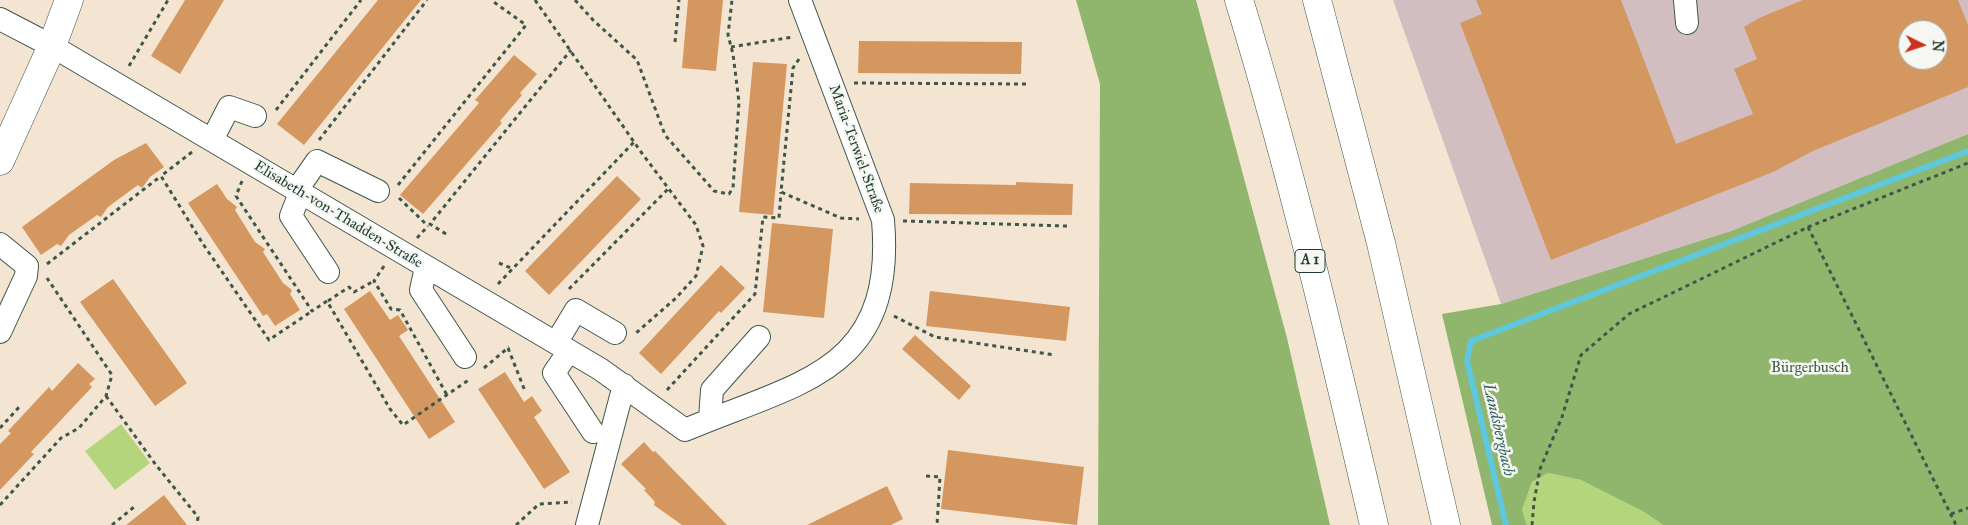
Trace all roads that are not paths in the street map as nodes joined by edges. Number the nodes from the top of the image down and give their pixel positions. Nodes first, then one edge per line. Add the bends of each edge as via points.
1 (69, 0) edge
2 (800, 0) edge
3 (1239, 0) edge
4 (1317, 0) edge
5 (1685, 0) edge
6 (0, 19) edge
7 (1687, 23) dead end
8 (52, 46) junction
9 (264, 116) road end
10 (211, 140) junction
11 (0, 161) edge
12 (389, 190) road end
13 (298, 192) junction
14 (7, 249) edge
15 (426, 267) junction
16 (328, 272) dead end
17 (0, 332) edge
18 (622, 336) road end
19 (759, 337) dead end
20 (562, 347) junction
21 (474, 368) road end
22 (624, 385) junction
23 (710, 419) junction
24 (685, 430) joint
25 (593, 432) dead end
26 (587, 525) edge
27 (1374, 525) edge
28 (1446, 525) edge

1 - 8 main road
2 - 23 street, Maria-Terwiel-Straße via 883,220 884,260 875,307 854,346 837,362 786,392
3 - 27 main road, A 1 via 1292,189
4 - 28 main road via 1383,252
5 - 7 street
6 - 8 street, Elisabeth-von-Thadden-Straße
8 - 10 street, Elisabeth-von-Thadden-Straße
8 - 11 main road
9 - 10 street via 229,107
10 - 13 street, Elisabeth-von-Thadden-Straße
12 - 13 street via 317,161
13 - 15 street, Elisabeth-von-Thadden-Straße
13 - 16 street via 292,216
14 - 17 street via 27,266 26,276
15 - 20 street, Elisabeth-von-Thadden-Straße
15 - 21 street via 421,290
18 - 20 street via 576,310
19 - 23 street via 712,390
20 - 22 street, Elisabeth-von-Thadden-Straße
20 - 25 street via 554,373
22 - 24 street, Elisabeth-von-Thadden-Straße
22 - 26 street
23 - 24 street, Maria-Terwiel-Straße

